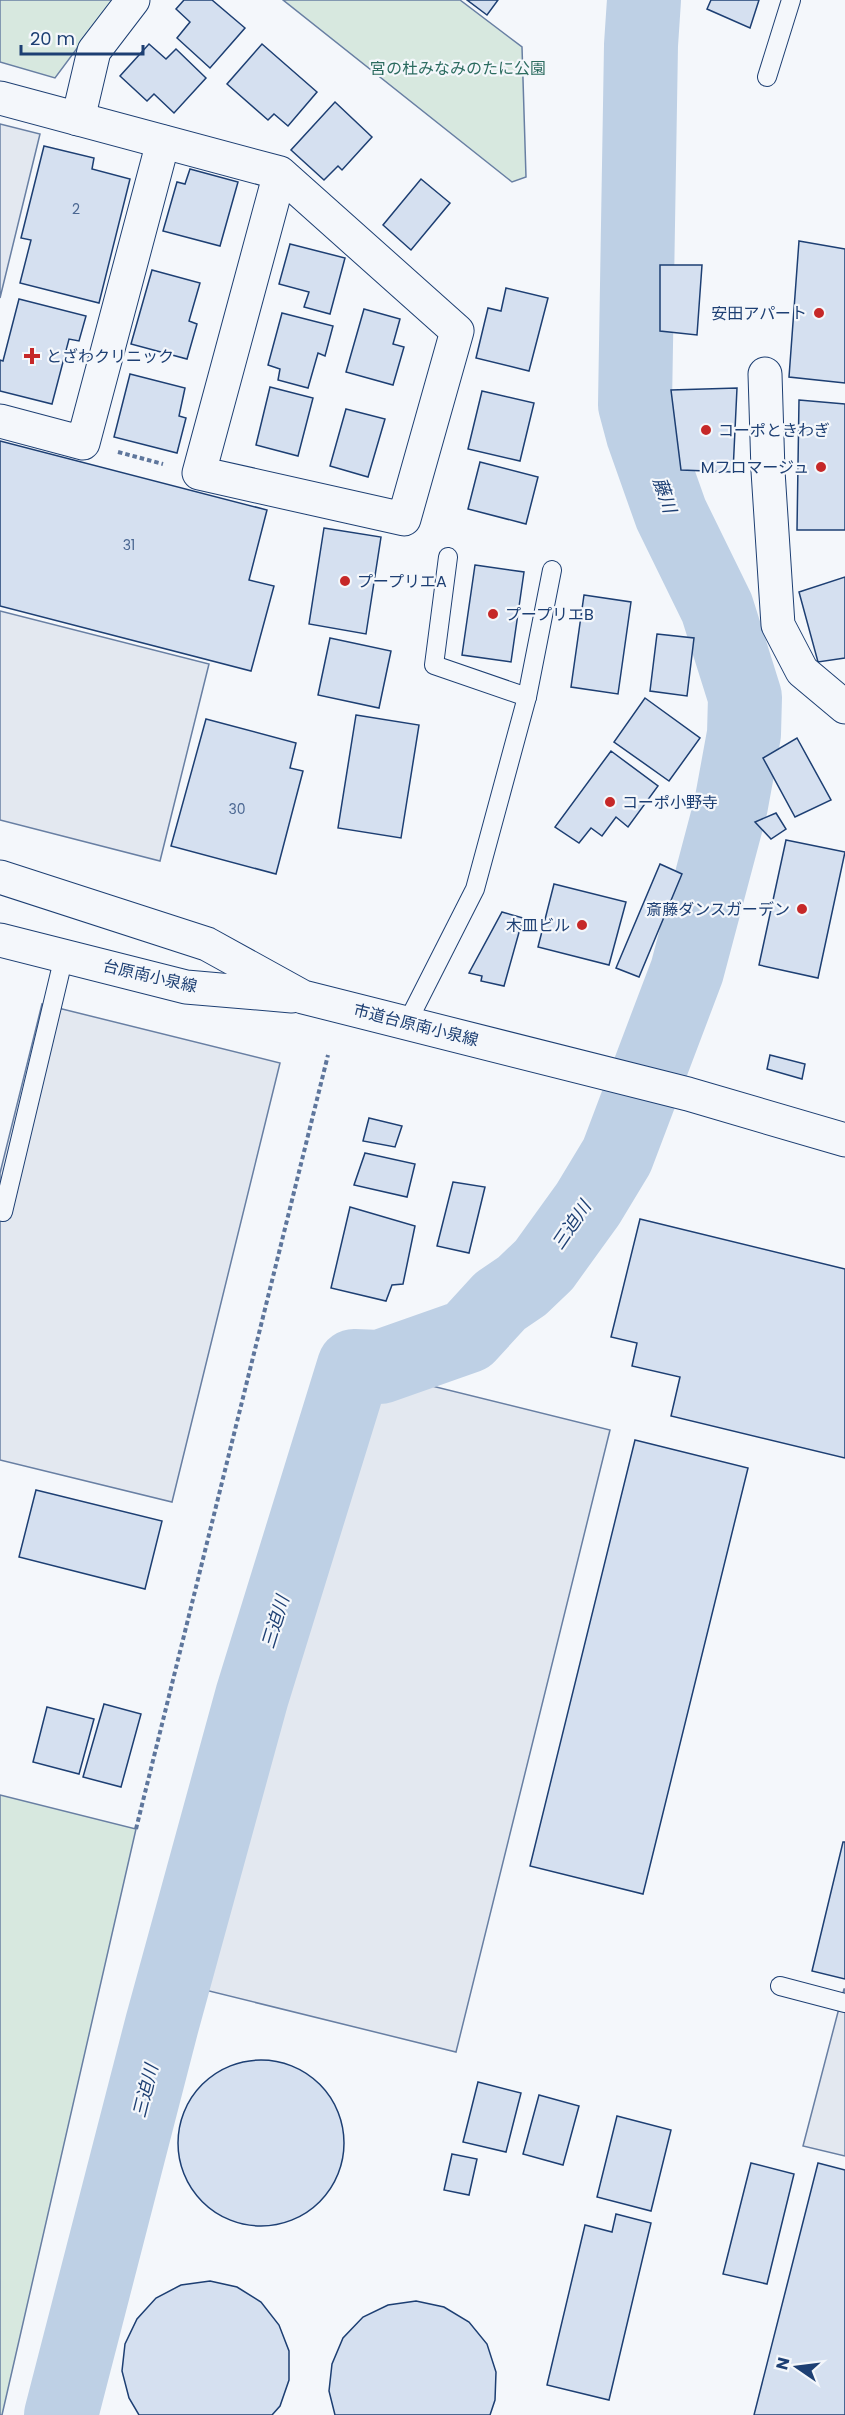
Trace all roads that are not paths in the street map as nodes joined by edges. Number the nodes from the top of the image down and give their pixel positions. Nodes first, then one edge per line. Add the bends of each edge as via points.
1 (133, 0) edge
2 (791, 0) edge
3 (767, 77) dead end
4 (0, 98) edge
5 (78, 119) junction
6 (163, 142) junction
7 (280, 173) junction
8 (765, 374) dead end
9 (0, 421) edge
10 (448, 557) dead end
11 (552, 570) dead end
12 (527, 697) junction
13 (845, 707) edge
14 (0, 876) edge
15 (0, 940) edge
16 (64, 956) junction
17 (303, 997) junction
18 (407, 1023) junction
19 (845, 1140) edge
20 (3, 1212) dead end
21 (780, 1986) dead end
22 (845, 2003) edge

1 - 5 street via 94,51
2 - 3 lane
4 - 5 street
5 - 6 street
6 - 7 street
6 - 9 street via 83,443
7 - 7 street via 457,331 404,519 199,473
8 - 13 street via 778,625 802,671
10 - 12 lane via 434,665
11 - 12 lane
12 - 18 lane via 475,889
14 - 17 street, 市道台原南小泉線 via 207,944
15 - 16 street, 台原南小泉線
16 - 17 street, 台原南小泉線 via 186,987
16 - 20 lane
17 - 18 street, 市道台原南小泉線
18 - 19 street, 市道台原南小泉線 via 688,1094
21 - 22 lane

